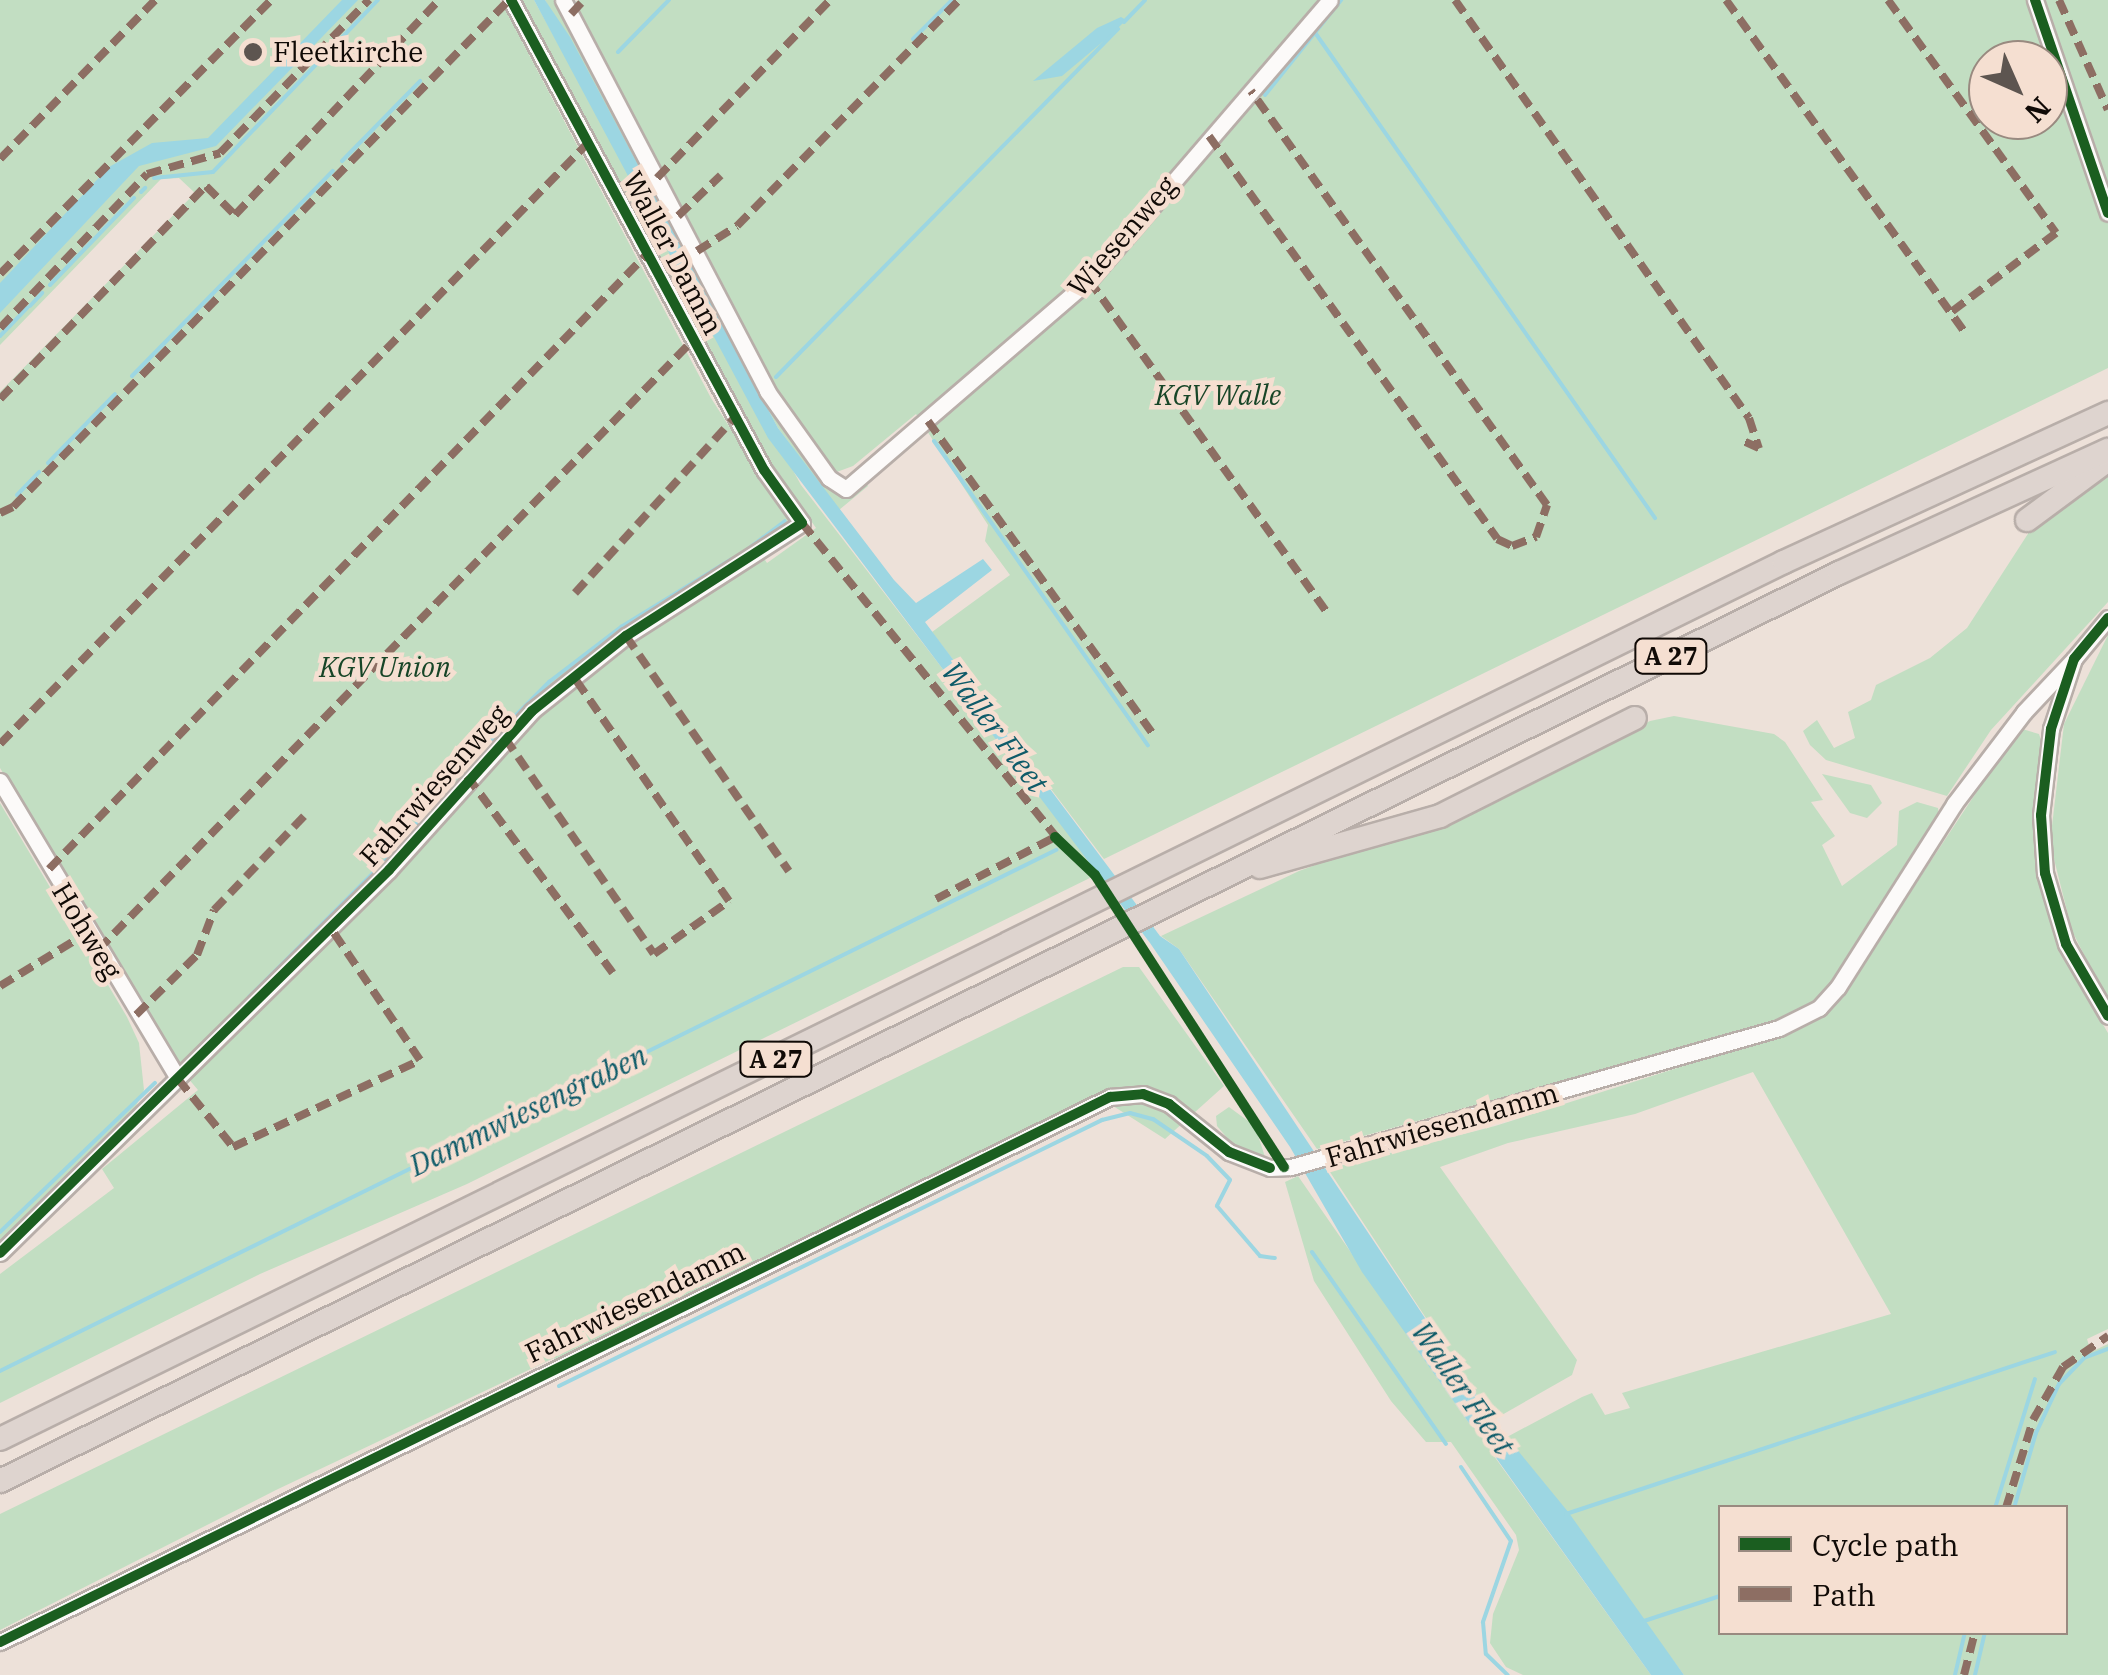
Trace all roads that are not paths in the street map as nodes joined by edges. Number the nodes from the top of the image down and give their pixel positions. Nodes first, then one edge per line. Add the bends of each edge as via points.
1 (511, 0) edge
2 (563, 0) edge
3 (1330, 0) edge
4 (2035, 0) edge
5 (2108, 213) edge
6 (2108, 413) edge
7 (2108, 450) edge
8 (2108, 461) edge
9 (2026, 520) dead end
10 (802, 523) joint
11 (2108, 618) edge
12 (2074, 658) junction
13 (2024, 712) junction
14 (1635, 718) dead end
15 (2051, 729) junction
16 (0, 782) edge
17 (1236, 870) junction
18 (2108, 1016) edge
19 (178, 1079) junction
20 (0, 1253) edge
21 (0, 1440) edge
22 (0, 1482) edge
23 (0, 1642) edge

1 - 10 street, Waller Damm via 764,470
2 - 3 street, Wiesenweg via 766,391 828,478 846,489 1090,280
4 - 5 street
6 - 21 highway, A 27 via 1784,562
7 - 17 highway, A 27 via 1839,574
8 - 9 highway
10 - 19 street, Fahrwiesenweg via 626,636 532,711 389,870
11 - 12 street, Fahrwiesendamm
12 - 13 street, Fahrwiesendamm
12 - 15 street
13 - 15 street
13 - 23 street, Fahrwiesendamm via 1819,1008 1763,1033 1291,1167 1270,1168 1229,1152 1169,1104 1143,1094 1110,1096
14 - 17 highway via 1440,816 1302,860
15 - 18 street via 2041,815 2045,873 2066,944
16 - 19 street, Hohweg
17 - 22 highway, A 27
19 - 20 street, Fahrwiesenweg

